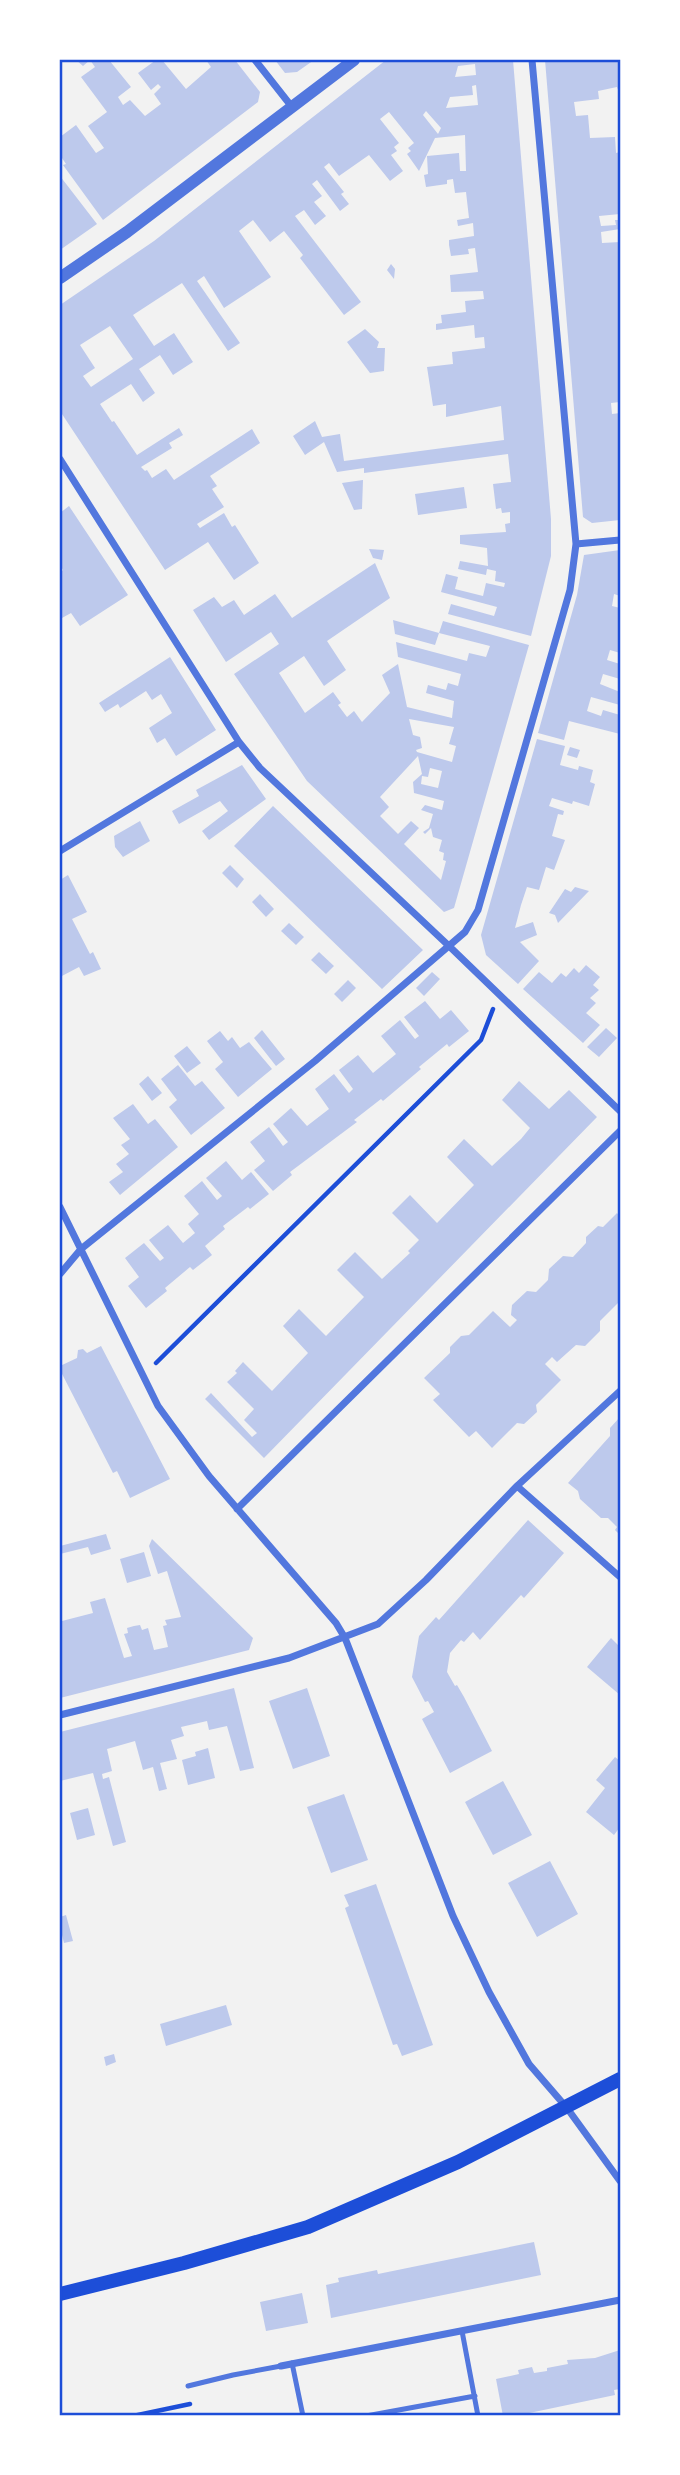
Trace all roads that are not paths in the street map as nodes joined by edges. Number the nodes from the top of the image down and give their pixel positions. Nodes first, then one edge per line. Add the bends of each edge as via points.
1 (255, 60) edge
2 (354, 60) edge
3 (532, 60) edge
4 (292, 107) junction
5 (60, 278) edge
6 (60, 459) edge
7 (621, 540) edge
8 (576, 544) junction
9 (239, 742) junction
10 (60, 851) edge
11 (449, 946) junction
12 (621, 1111) edge
13 (621, 1131) edge
14 (60, 1208) edge
15 (80, 1249) junction
16 (60, 1274) edge
17 (621, 1391) edge
18 (517, 1486) junction
19 (237, 1509) junction
20 (621, 1577) edge
21 (345, 1638) junction
22 (60, 1716) edge
23 (621, 2079) edge
24 (567, 2108) junction
25 (621, 2181) edge
26 (60, 2294) edge
27 (621, 2300) edge
28 (462, 2330) junction
29 (292, 2364) junction
30 (281, 2366) joint
31 (188, 2386) road end
32 (475, 2396) junction
33 (303, 2416) edge
34 (366, 2416) edge
35 (478, 2416) edge

1 - 4 street
2 - 4 street
3 - 8 street
4 - 5 street
6 - 9 street
7 - 8 street
8 - 11 street via 570,590 478,910 466,932
9 - 10 street
9 - 11 street via 260,768
11 - 12 street
11 - 15 street via 315,1061
13 - 19 street
14 - 15 street
15 - 16 street
15 - 19 street via 158,1406
17 - 18 street
18 - 20 street
18 - 21 street via 378,1624
19 - 21 street
21 - 22 street via 289,1658
21 - 24 street via 453,1916 518,2046
23 - 24 main road
24 - 25 street
24 - 26 main road via 458,2162 308,2227
27 - 28 street
28 - 29 street
28 - 32 lane
29 - 30 street
29 - 33 lane
30 - 31 lane
32 - 34 lane
32 - 35 lane

